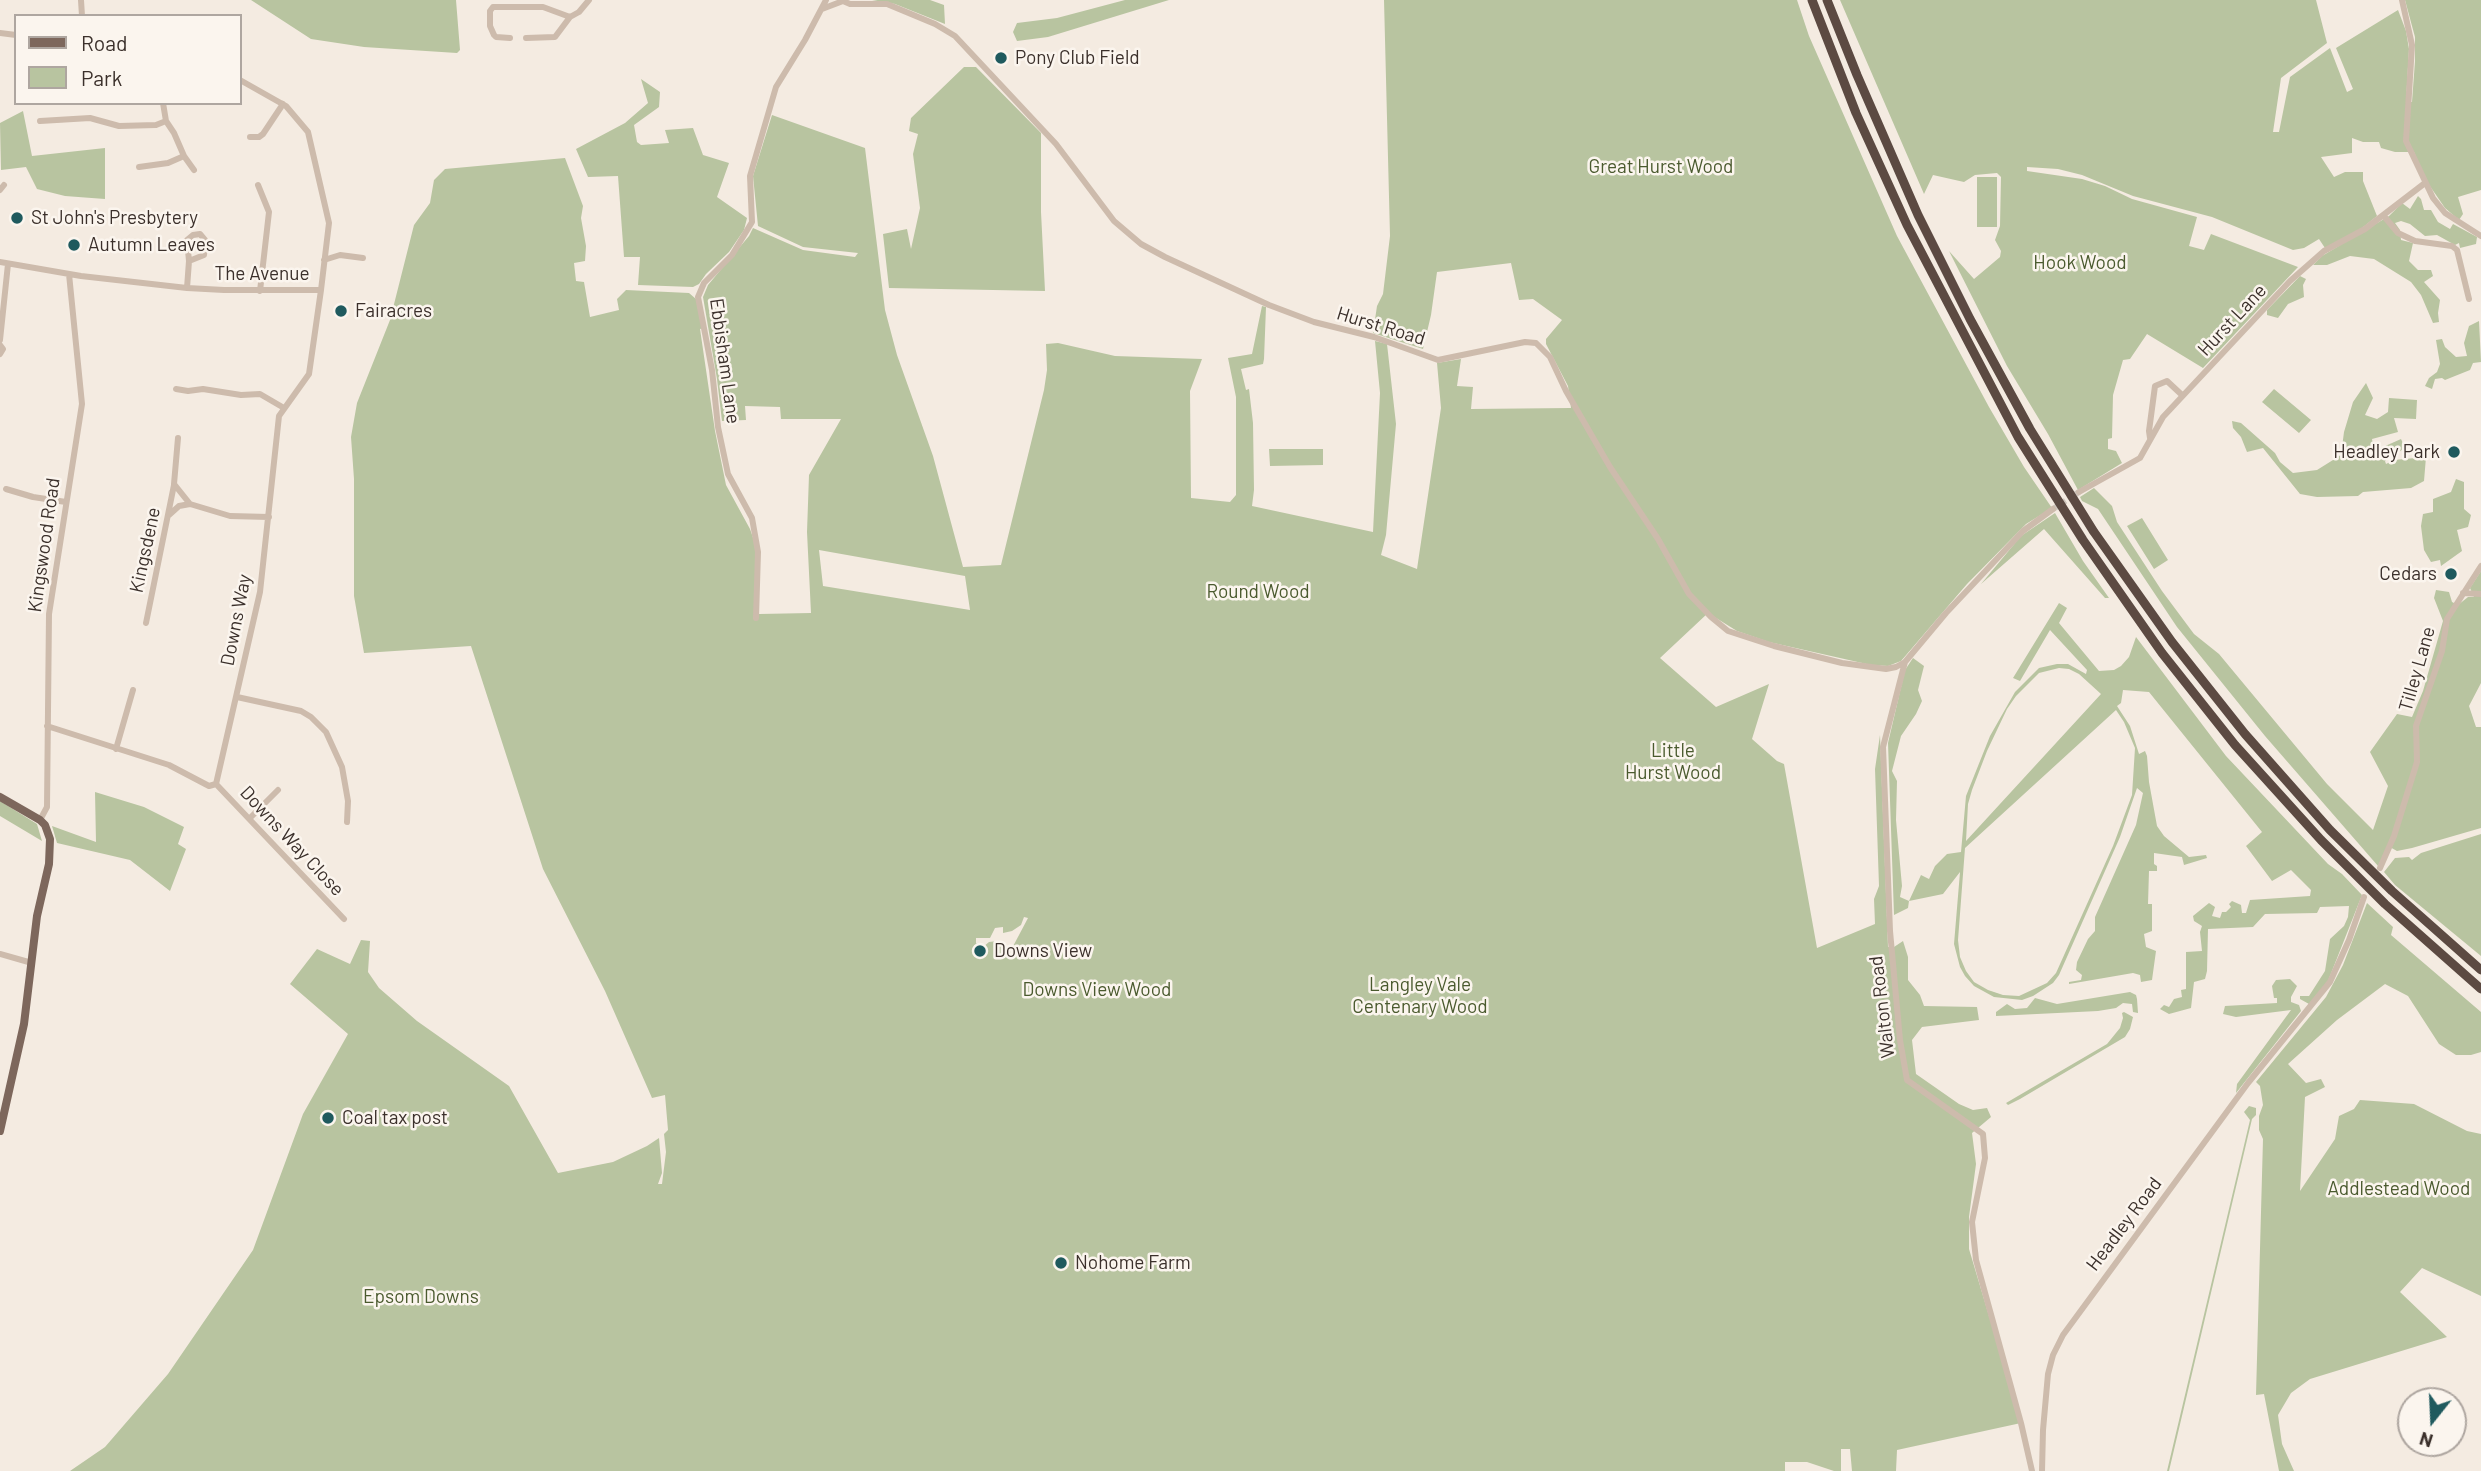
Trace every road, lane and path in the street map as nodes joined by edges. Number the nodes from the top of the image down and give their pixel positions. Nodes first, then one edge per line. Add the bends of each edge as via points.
1 (589, 0) edge
2 (826, 0) edge
3 (1812, 0) edge
4 (1827, 0) edge
5 (2402, 0) edge
6 (843, 1) edge
7 (822, 10) junction
8 (570, 16) junction
9 (510, 38) dead end
10 (526, 38) dead end
11 (242, 81) edge
12 (284, 104) junction
13 (163, 105) edge
14 (40, 121) dead end
15 (166, 121) junction
16 (250, 137) dead end
17 (184, 156) junction
18 (139, 167) dead end
19 (194, 170) dead end
20 (2425, 183) junction
21 (258, 185) dead end
22 (2383, 215) junction
23 (2481, 236) edge
24 (363, 258) dead end
25 (324, 260) junction
26 (189, 261) dead end
27 (0, 262) edge
28 (8, 264) junction
29 (69, 274) junction
30 (187, 288) junction
31 (321, 290) junction
32 (260, 291) junction
33 (2469, 299) dead end
34 (0, 342) edge
35 (0, 354) edge
36 (176, 389) dead end
37 (2182, 395) junction
38 (284, 408) junction
39 (178, 438) dead end
40 (2150, 440) junction
41 (174, 484) junction
42 (6, 489) dead end
43 (2079, 492) tunnel mouth
44 (66, 502) junction
45 (190, 504) junction
46 (2053, 509) tunnel mouth
47 (169, 515) junction
48 (269, 517) junction
49 (2481, 566) edge
50 (2463, 593) junction
51 (2481, 594) edge
52 (756, 618) dead end
53 (146, 623) dead end
54 (1905, 662) junction
55 (1886, 669) junction
56 (1898, 680) junction
57 (133, 690) dead end
58 (237, 696) junction
59 (47, 726) junction
60 (116, 749) junction
61 (216, 784) junction
62 (278, 790) dead end
63 (0, 797) edge
64 (250, 818) junction
65 (40, 820) junction
66 (347, 822) dead end
67 (2380, 868) dead end
68 (2364, 897) dead end
69 (344, 919) dead end
70 (0, 954) edge
71 (32, 963) junction
72 (2481, 970) edge
73 (2481, 989) edge
74 (3, 1102) edge
75 (0, 1131) edge
76 (2032, 1471) edge
77 (2042, 1471) edge

1 - 8 street
2 - 7 street, Ebbisham Lane
3 - 73 highway via 1907,225 2018,437 2083,540 2162,653 2235,745 2377,897
4 - 72 highway via 1918,215 1970,319 2030,429 2095,532 2172,642 2245,734 2330,830
5 - 20 street via 2412,45 2406,141
6 - 7 street
6 - 55 street, Hurst Road via 887,4 955,36 1056,144 1114,220 1141,244 1166,257 1269,305 1437,360 1536,343 1550,357 1610,467 1689,594 1711,617 1728,631 1774,646
7 - 52 street, Ebbisham Lane via 776,87 750,176 752,222 698,297 728,474 752,518 758,552
8 - 9 street via 536,6 493,7 490,26 494,35
8 - 10 street via 555,37
11 - 12 street, The Avenue
12 - 16 street via 263,134
12 - 25 street, The Avenue via 308,132 329,223
13 - 15 street
14 - 15 street via 90,118 119,126
15 - 17 street
17 - 18 street
17 - 19 street
20 - 22 street, Hurst Lane
20 - 23 street via 2445,213
21 - 32 street via 269,212
22 - 33 street via 2398,233 2457,250
22 - 37 street, Hurst Lane via 2324,251 2290,281
24 - 25 street via 340,255
25 - 31 street, The Avenue
26 - 30 street
27 - 28 street, The Avenue
28 - 29 street, The Avenue
28 - 34 street
29 - 30 street, The Avenue
29 - 44 street, Kingswood Road via 82,404
30 - 32 street, The Avenue
31 - 32 street, The Avenue
31 - 38 street, Downs Way via 309,374
34 - 35 street
36 - 38 street via 260,394
37 - 40 street, Hurst Lane via 2162,417
37 - 40 street via 2167,381 2155,386
38 - 48 street, Downs Way via 279,416
39 - 41 street, Kingsdene
40 - 43 street, Hurst Lane via 2140,458
41 - 45 street
41 - 47 street, Kingsdene
42 - 44 street
44 - 59 street, Kingswood Road via 49,614
45 - 47 street
45 - 48 street via 230,516
46 - 54 street via 2023,531
47 - 53 street, Kingsdene
48 - 58 street, Downs Way via 260,592
49 - 50 street, Tilley Lane
50 - 51 street
50 - 67 street, Tilley Lane via 2447,619 2442,651 2416,726 2417,762
54 - 55 street, Hurst Road
54 - 56 street, Walton Road
55 - 56 street via 1895,672
56 - 76 street, Walton Road via 1883,747 1889,931 1900,1040 1907,1080 1983,1133 1985,1158 1972,1222 1976,1260
57 - 60 street
58 - 61 street, Downs Way
58 - 66 street via 302,711 326,732 342,767
59 - 60 street
59 - 65 street, Kingswood Road via 47,807
60 - 61 street via 169,765 209,786
61 - 64 street, Downs Way Close
62 - 64 street
63 - 65 main road
64 - 69 street, Downs Way Close
65 - 71 main road via 50,839 49,864
68 - 77 street, Headley Road via 2330,982 2248,1083 2063,1335 2048,1374
70 - 71 street
71 - 74 main road via 24,1024
74 - 75 main road

